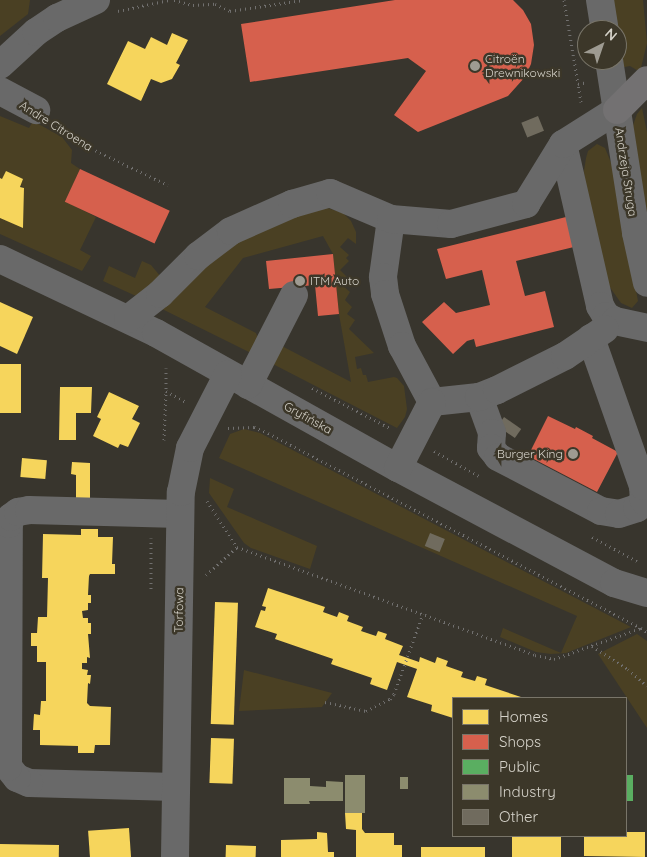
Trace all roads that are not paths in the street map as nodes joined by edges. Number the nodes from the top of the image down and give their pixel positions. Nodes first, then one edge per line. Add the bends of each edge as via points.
1 (600, 0) edge
2 (103, 6) edge
3 (603, 20) edge
4 (0, 65) edge
5 (611, 70) edge
6 (647, 80) edge
7 (0, 91) edge
8 (36, 110) road end
9 (617, 110) junction
10 (563, 144) junction
11 (391, 220) junction
12 (0, 259) edge
13 (647, 283) edge
14 (294, 296) dead end
15 (128, 319) junction
16 (615, 321) junction
17 (647, 328) edge
18 (591, 338) junction
19 (238, 379) junction
20 (479, 397) junction
21 (432, 402) junction
22 (398, 468) junction
23 (180, 514) junction
24 (614, 583) junction
25 (647, 593) edge
26 (647, 610) edge
27 (176, 787) junction
28 (176, 857) edge

1 - 3 street
2 - 4 street via 50,22
5 - 9 street, Andrzeja Struga
6 - 9 main road
7 - 8 street, Andre Citroena
9 - 10 street
9 - 13 street, Andrzeja Struga
10 - 11 street via 526,204 451,224
10 - 16 street via 600,306 606,316
11 - 15 street via 330,193 292,204 231,231
11 - 21 street via 385,294 402,346
12 - 15 street, Gryfińska
14 - 19 street, Torfowa
15 - 19 street, Gryfińska
16 - 17 street
16 - 18 street
18 - 20 street via 544,369
18 - 20 street via 645,494 641,505 619,514 601,511 498,457 491,448 492,433
19 - 22 street, Gryfińska
19 - 23 street, Torfowa via 190,448 183,472
20 - 21 street
21 - 22 street
22 - 24 street, Gryfińska
23 - 27 street, Torfowa
23 - 27 street via 29,510 18,512 11,517 9,524 8,767 29,784
24 - 25 street, Gryfińska
24 - 26 street, Gryfińska
27 - 28 street, Torfowa

